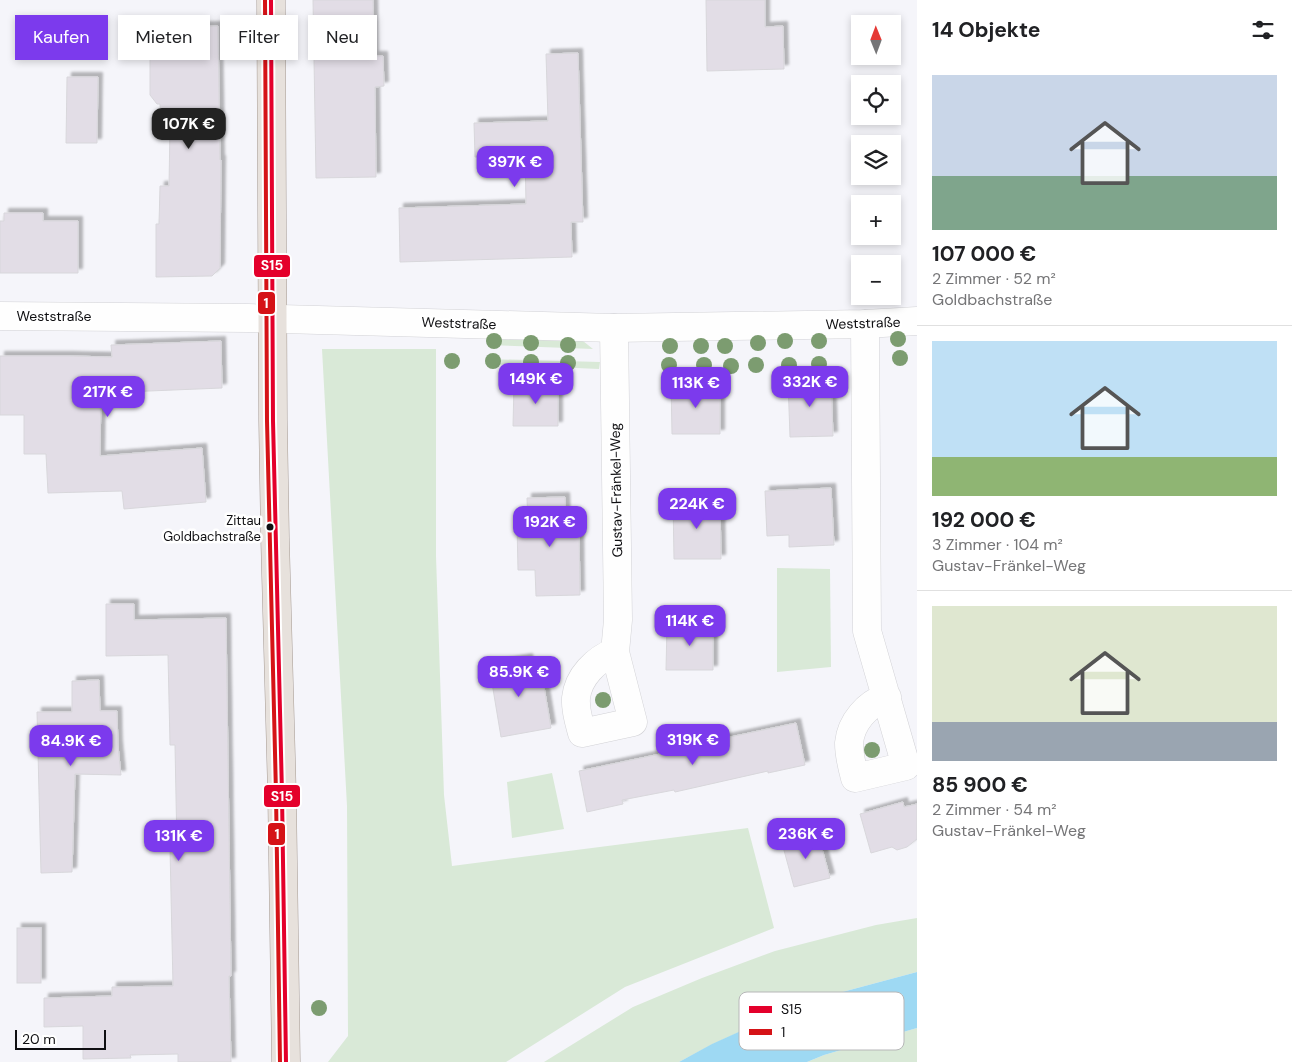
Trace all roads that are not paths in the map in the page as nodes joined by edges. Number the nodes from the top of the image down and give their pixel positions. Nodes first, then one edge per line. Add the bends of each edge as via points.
1 (271, 0) edge
2 (0, 316) edge
3 (273, 318) junction
4 (917, 321) edge
5 (866, 324) junction
6 (614, 328) junction
7 (615, 652) dead end
8 (886, 697) dead end
9 (286, 1062) edge

1 - 3 main road
2 - 3 street, Weststraße
3 - 6 street, Weststraße
3 - 9 main road
4 - 5 street, Weststraße
5 - 6 street, Weststraße
5 - 8 street via 867,631
6 - 7 street, Gustav-Fränkel-Weg via 618,620

